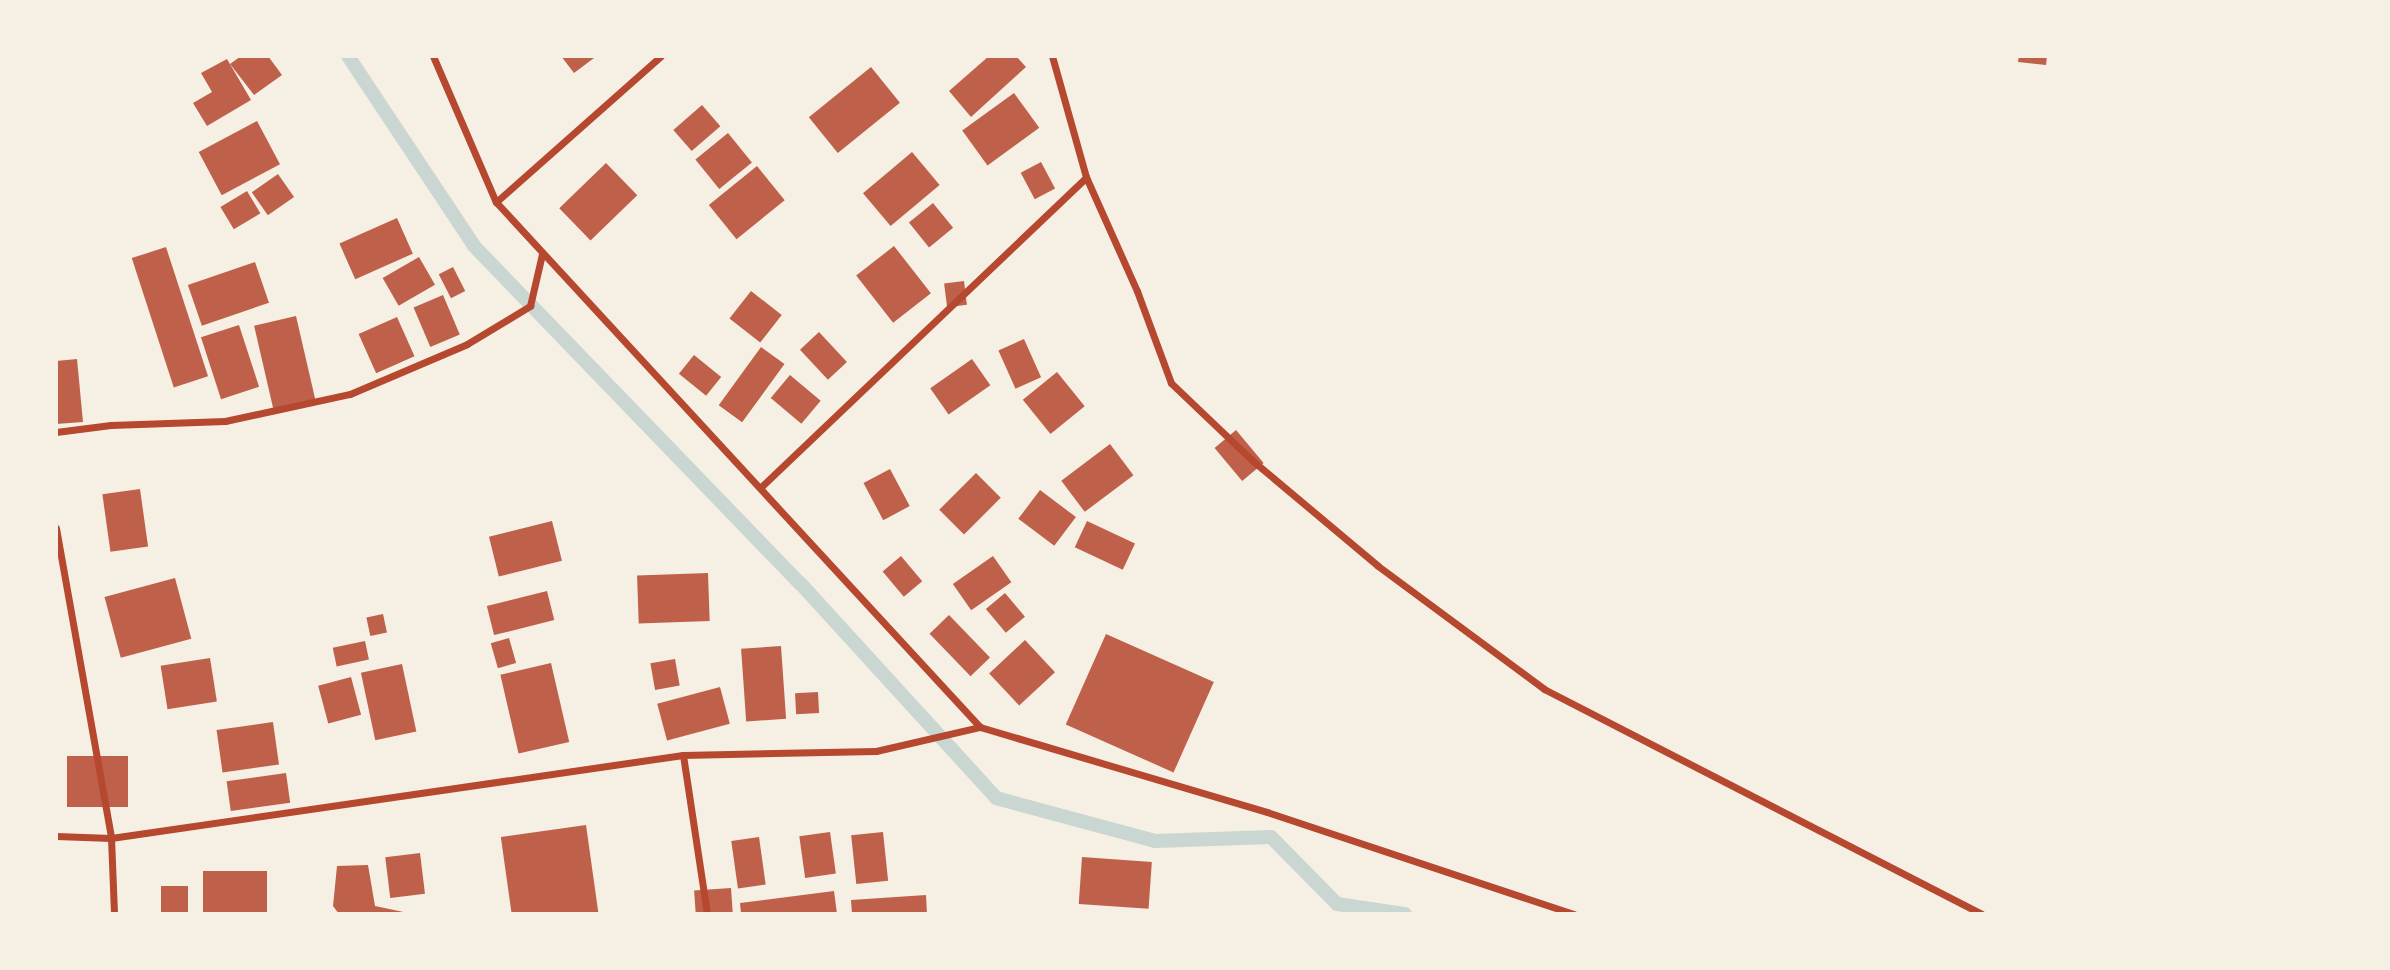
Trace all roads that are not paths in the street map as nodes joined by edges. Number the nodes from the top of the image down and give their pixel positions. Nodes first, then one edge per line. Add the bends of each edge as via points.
1 (433, 56) edge
2 (661, 56) edge
3 (1052, 56) edge
4 (1086, 177) junction
5 (496, 202) junction
6 (542, 254) junction
7 (56, 432) edge
8 (761, 487) junction
9 (56, 528) edge
10 (980, 727) junction
11 (683, 755) junction
12 (56, 836) edge
13 (111, 838) junction
14 (114, 914) edge
15 (707, 914) edge
16 (1574, 914) edge
17 (1981, 914) edge

1 - 5 street
2 - 5 street
3 - 4 street
4 - 8 street
4 - 17 street via 1137,291 1171,383 1253,461 1378,566 1544,689
5 - 6 street
6 - 7 street via 530,306 467,344 350,394 225,421
6 - 8 street
8 - 10 street
9 - 13 street
10 - 11 street via 876,751
10 - 16 street via 1268,812
11 - 13 street
11 - 15 street
12 - 13 street
13 - 14 street

